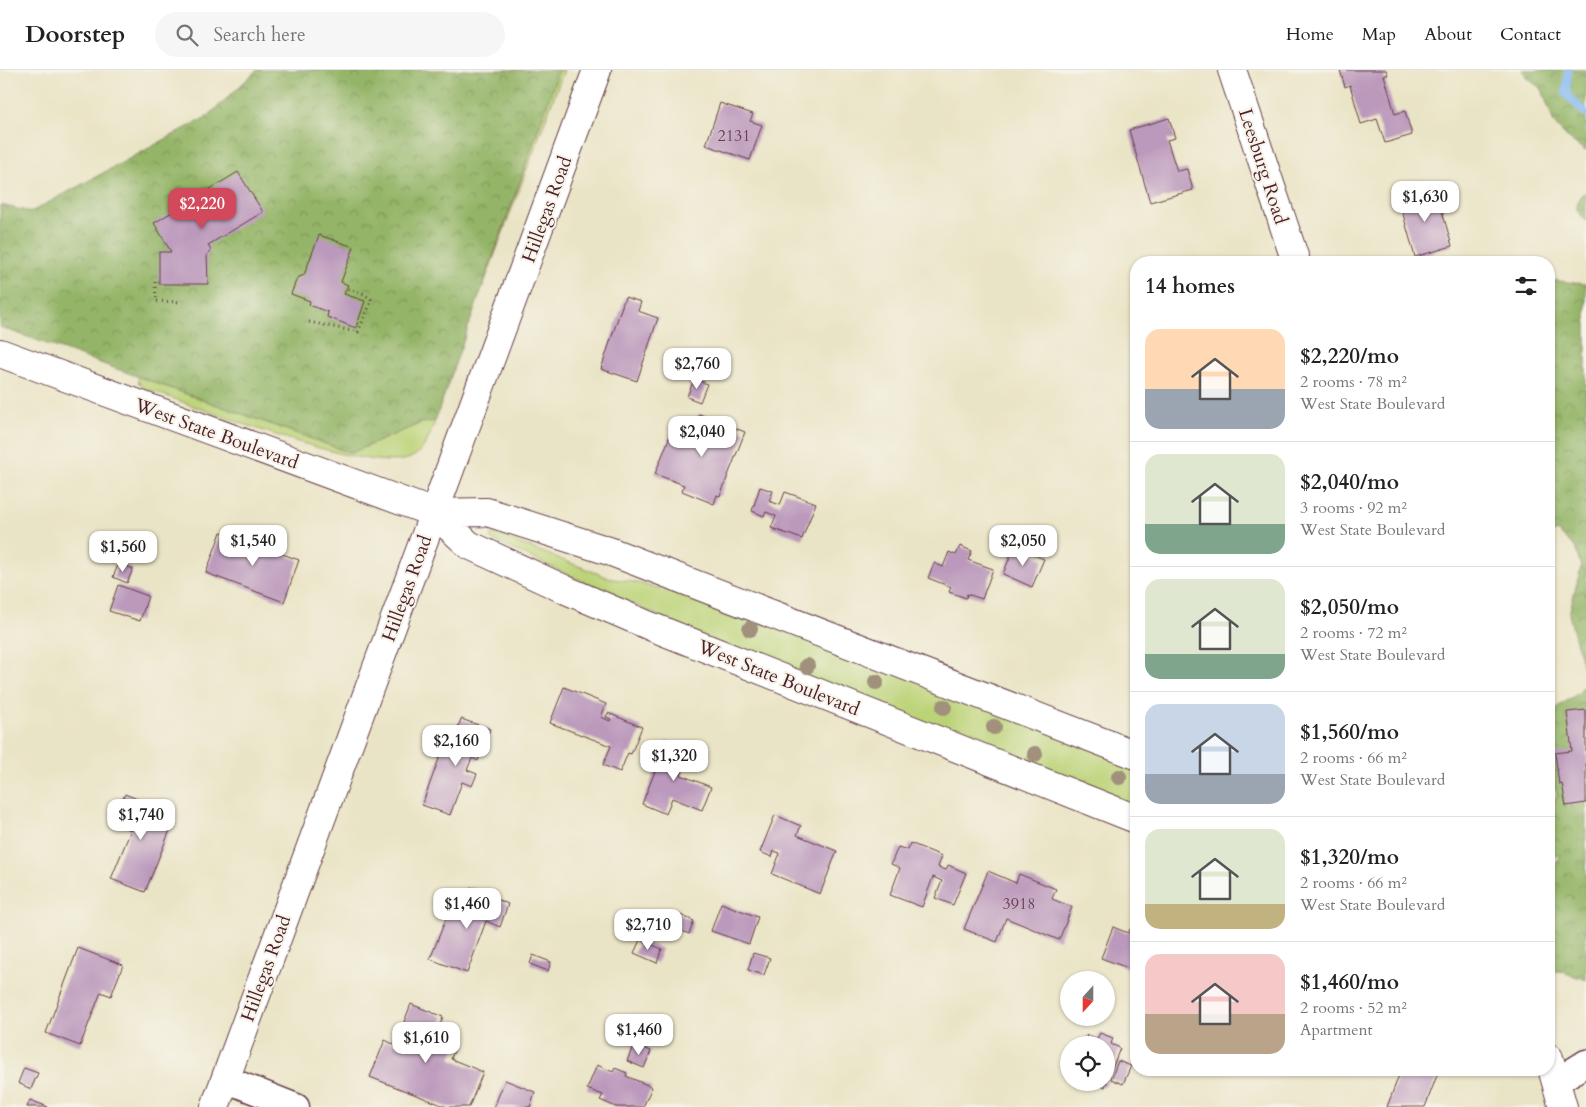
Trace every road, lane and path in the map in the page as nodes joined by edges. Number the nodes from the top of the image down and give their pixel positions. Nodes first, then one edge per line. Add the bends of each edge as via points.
1 (597, 70) edge
2 (1232, 70) edge
3 (1294, 256) edge
4 (155, 282) dead end
5 (346, 288) dead end
6 (180, 302) dead end
7 (309, 322) dead end
8 (0, 353) edge
9 (434, 513) junction
10 (1130, 753) edge
11 (1130, 817) edge
12 (1586, 1063) edge
13 (225, 1079) junction
14 (1556, 1082) edge
15 (214, 1107) edge
16 (296, 1107) edge

1 - 9 main road, Hillegas Road
2 - 3 main road, Leesburg Road
4 - 6 path via 156,300
5 - 7 path via 371,299 358,332
8 - 9 main road, West State Boulevard
9 - 10 main road, West State Boulevard via 487,512 609,551
9 - 11 main road, West State Boulevard via 469,545 574,594
9 - 13 main road, Hillegas Road
12 - 14 street
13 - 15 main road, Hillegas Road
13 - 16 street

